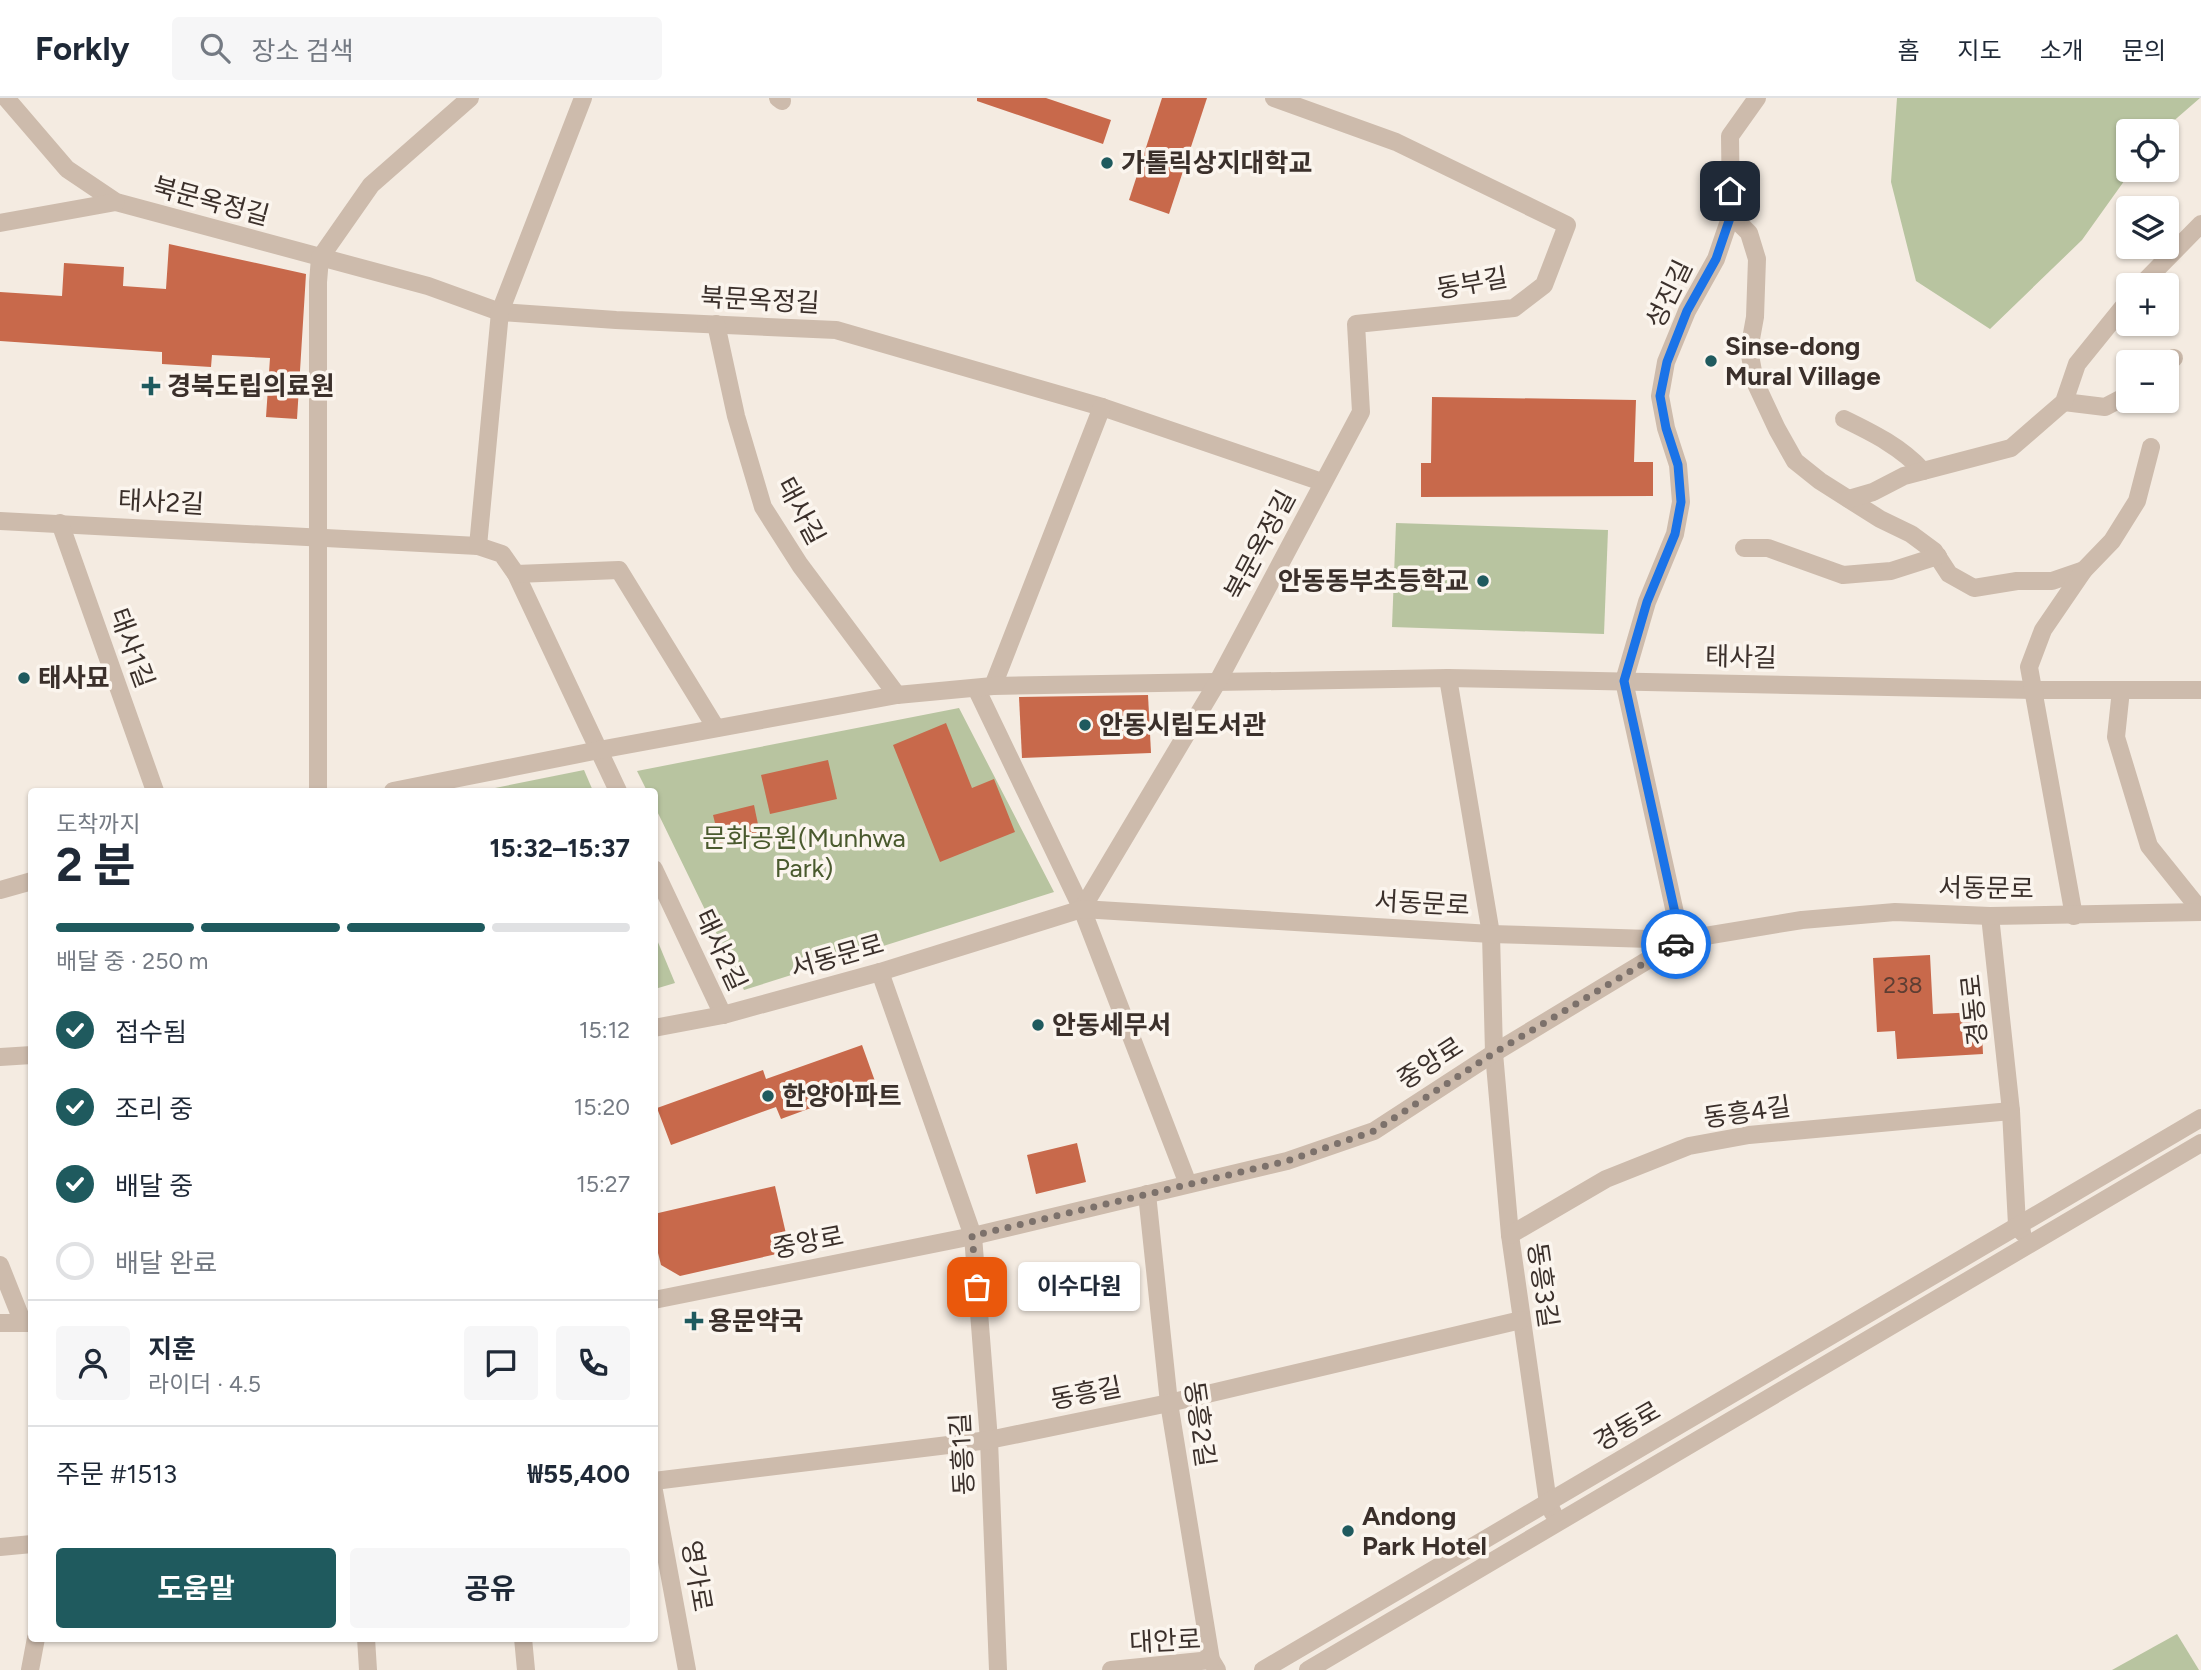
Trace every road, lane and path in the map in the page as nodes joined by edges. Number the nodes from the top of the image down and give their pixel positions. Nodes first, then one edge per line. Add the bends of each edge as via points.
1 (6, 98) edge
2 (470, 98) edge
3 (583, 98) edge
4 (1274, 98) edge
5 (1757, 98) edge
6 (116, 202) junction
7 (1731, 215) junction
8 (0, 223) edge
9 (2201, 224) edge
10 (320, 258) junction
11 (2153, 273) edge
12 (500, 312) junction
13 (2116, 316) edge
14 (716, 324) junction
15 (2116, 401) edge
16 (2064, 402) junction
17 (1102, 407) junction
18 (1844, 419) dead end
19 (2151, 447) dead end
20 (1923, 471) junction
21 (1322, 482) junction
22 (1849, 499) junction
23 (0, 521) edge
24 (60, 523) junction
25 (318, 537) junction
26 (478, 546) junction
27 (1744, 548) dead end
28 (1938, 556) junction
29 (2084, 570) junction
30 (516, 574) junction
31 (1448, 678) junction
32 (1218, 681) junction
33 (1624, 681) junction
34 (984, 687) junction
35 (2034, 690) junction
36 (2122, 690) junction
37 (2201, 690) edge
38 (897, 695) junction
39 (716, 729) junction
40 (598, 750) junction
41 (154, 788) edge
42 (318, 788) edge
43 (408, 788) edge
44 (617, 788) edge
45 (658, 877) edge
46 (28, 882) edge
47 (0, 890) edge
48 (1082, 909) junction
49 (2201, 911) edge
50 (1990, 916) junction
51 (2074, 916) junction
52 (1491, 934) junction
53 (1681, 940) junction
54 (880, 972) junction
55 (723, 1015) junction
56 (658, 1027) edge
57 (1494, 1053) junction
58 (28, 1055) edge
59 (0, 1057) edge
60 (2011, 1111) junction
61 (2201, 1118) edge
62 (2201, 1143) edge
63 (1188, 1184) junction
64 (1147, 1194) junction
65 (2017, 1224) junction
66 (1510, 1235) junction
67 (972, 1236) junction
68 (2029, 1243) junction
69 (0, 1265) edge
70 (658, 1299) edge
71 (1521, 1320) junction
72 (0, 1323) edge
73 (27, 1323) edge
74 (1169, 1403) junction
75 (989, 1440) junction
76 (658, 1481) edge
77 (1548, 1503) junction
78 (658, 1513) edge
79 (1558, 1522) junction
80 (28, 1544) edge
81 (0, 1547) edge
82 (35, 1642) edge
83 (366, 1642) edge
84 (523, 1642) edge
85 (1214, 1665) edge
86 (30, 1670) edge
87 (368, 1670) edge
88 (526, 1670) edge
89 (687, 1670) edge
90 (998, 1670) edge
91 (1111, 1670) edge
92 (1263, 1670) edge
93 (1308, 1670) edge

1 - 6 street, 북문옥정길 via 67,169
2 - 10 street via 371,185
3 - 12 street
4 - 21 street, 동부길 via 1396,142 1567,225 1544,285 1514,308 1356,324 1361,412
5 - 7 street, 성진길 via 1730,136
6 - 8 street
6 - 10 street, 북문옥정길
7 - 22 street via 1749,233 1757,259 1749,350 1755,382 1795,461
7 - 33 street, 성진길 via 1716,259 1687,311 1667,362 1660,396 1678,465 1681,502 1675,534 1647,602
9 - 11 street
10 - 12 street, 북문옥정길 via 428,286
10 - 25 street
12 - 14 street, 북문옥정길
12 - 26 street
13 - 16 street via 2077,364
14 - 17 street, 북문옥정길 via 836,330
14 - 38 street, 태사길 via 736,416 763,507 800,565
15 - 16 street via 2105,407
16 - 20 street via 2011,448
17 - 21 street, 북문옥정길
17 - 34 street
18 - 20 street via 1878,436
19 - 29 street via 2137,501 2112,541
20 - 22 street
21 - 32 street, 북문옥정길
22 - 28 street via 1911,534
23 - 24 street, 태사2길
24 - 25 street, 태사2길
24 - 41 street, 태사1길
25 - 26 street, 태사2길
25 - 42 street
26 - 30 street, 태사2길 via 502,554
27 - 28 street via 1768,548 1843,575 1891,571
28 - 29 street via 1949,574 1974,588 2052,581
29 - 35 street via 2043,630 2029,667
30 - 39 street via 620,570
30 - 40 street, 태사2길
31 - 32 street, 태사길
31 - 33 street, 태사길
31 - 52 street
32 - 34 street, 태사길
32 - 48 street
33 - 35 street, 태사길
33 - 53 street
34 - 38 street, 태사길
34 - 48 street
35 - 36 street, 태사길
35 - 51 street
36 - 37 street, 태사길
36 - 49 street via 2116,737 2149,846
38 - 39 street, 태사길
39 - 40 street, 태사길
40 - 43 street, 태사길
40 - 44 street, 태사2길
45 - 55 street, 태사2길
46 - 47 street
48 - 52 street, 서동문로
48 - 54 street, 서동문로
48 - 63 street
49 - 51 street, 서동문로
50 - 51 street, 서동문로
50 - 53 street, 서동문로 via 1895,912 1802,920
50 - 60 street, 경동로
52 - 53 street, 서동문로
52 - 57 street, 동흥3길
53 - 57 street, 중앙로
54 - 55 street, 서동문로
54 - 67 street
55 - 56 street, 서동문로
57 - 63 street, 중앙로 via 1374,1131 1287,1161
57 - 66 street, 동흥3길
58 - 59 street
60 - 65 street, 경동로
60 - 66 street, 동흥4길 via 1749,1135 1689,1146 1606,1179
61 - 65 street, 경동로
62 - 68 street, 경동로
63 - 64 street, 중앙로
64 - 67 street, 중앙로
64 - 74 street, 동흥2길
65 - 68 street, 경동로
65 - 77 street, 경동로
66 - 71 street, 동흥3길
67 - 70 street, 중앙로
67 - 75 street, 동흥1길
68 - 79 street, 경동로
69 - 73 street
71 - 74 street, 동흥길
71 - 77 street, 동흥3길
72 - 73 street
74 - 75 street, 동흥길
74 - 85 street, 동흥2길
75 - 76 street, 동흥길
75 - 90 street, 동흥1길
77 - 79 street, 동흥3길
77 - 92 street, 경동로
78 - 89 street, 영가로
79 - 93 street, 경동로
80 - 81 street
82 - 86 street
83 - 87 street
84 - 88 street
85 - 91 street, 대안로

